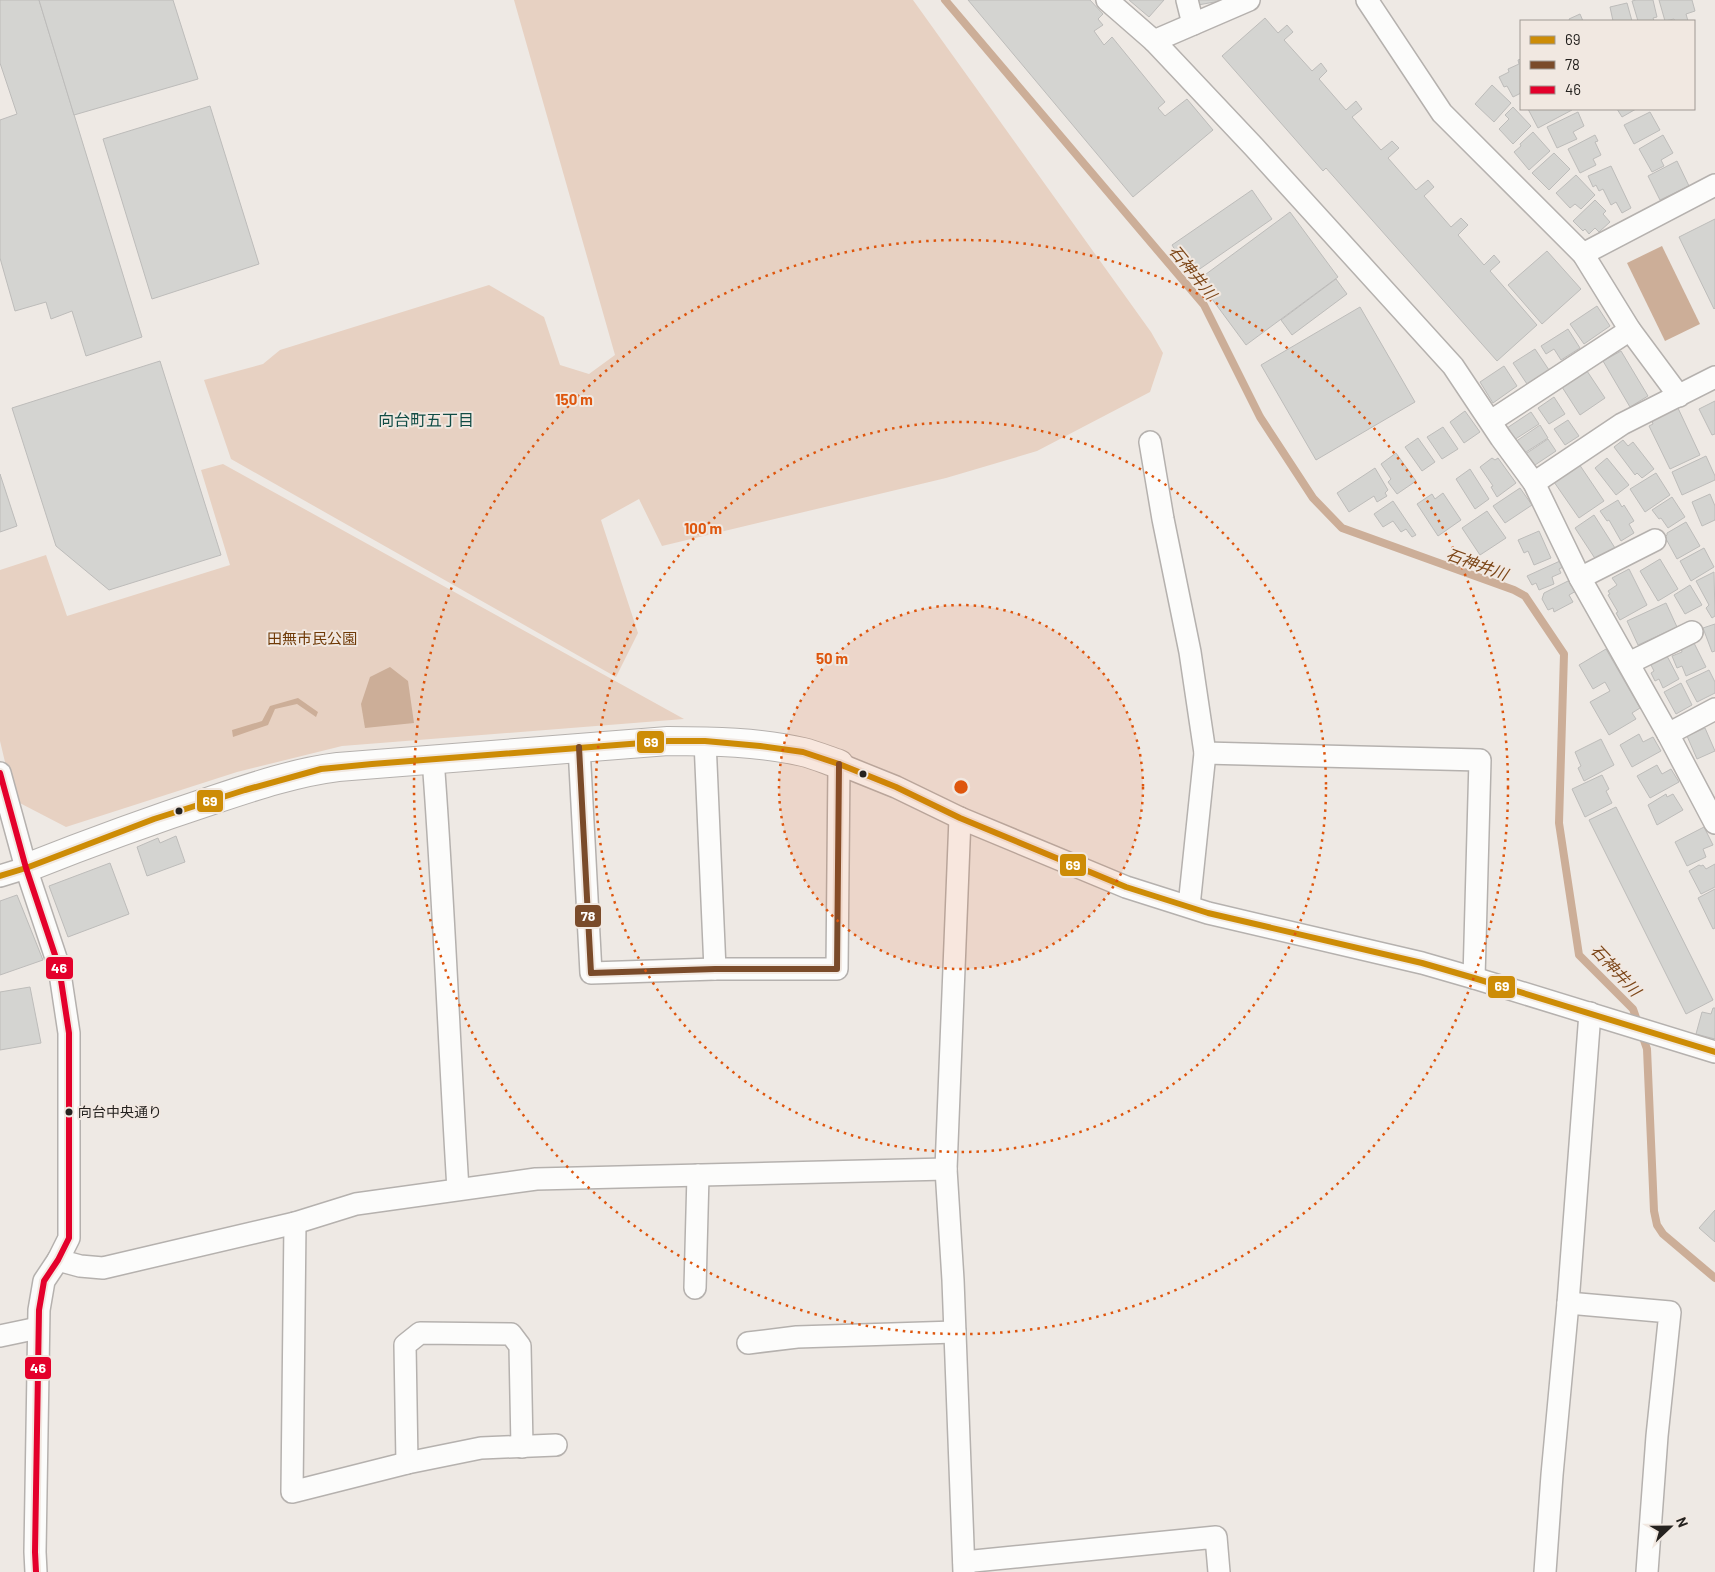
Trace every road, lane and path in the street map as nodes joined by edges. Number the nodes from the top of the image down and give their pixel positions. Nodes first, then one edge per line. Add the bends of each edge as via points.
1 (1107, 0) edge
2 (1187, 0) edge
3 (1249, 0) edge
4 (1367, 0) edge
5 (1193, 24) junction
6 (1154, 41) junction
7 (1715, 185) edge
8 (1583, 254) junction
9 (1630, 330) junction
10 (1715, 377) edge
11 (1679, 396) junction
12 (1491, 421) junction
13 (1150, 442) dead end
14 (1534, 483) junction
15 (1655, 540) dead end
16 (1580, 578) junction
17 (1692, 632) dead end
18 (1628, 663) junction
19 (1715, 709) edge
20 (1668, 734) junction
21 (705, 741) junction
22 (579, 747) junction
23 (1205, 753) junction
24 (433, 759) junction
25 (839, 764) junction
26 (0, 773) edge
27 (960, 818) junction
28 (1715, 823) edge
29 (26, 868) junction
30 (0, 876) edge
31 (1189, 906) junction
32 (715, 969) junction
33 (1474, 978) junction
34 (1590, 1014) junction
35 (1715, 1052) edge
36 (946, 1169) junction
37 (698, 1175) junction
38 (458, 1189) junction
39 (295, 1223) junction
40 (58, 1260) junction
41 (695, 1288) dead end
42 (1568, 1303) junction
43 (38, 1328) junction
44 (955, 1332) junction
45 (0, 1336) edge
46 (748, 1343) dead end
47 (556, 1445) dead end
48 (522, 1447) junction
49 (407, 1463) junction
50 (964, 1567) edge
51 (36, 1572) edge
52 (1219, 1572) edge
53 (1545, 1572) edge
54 (1647, 1572) edge

1 - 6 street
2 - 5 street
3 - 5 street
4 - 8 street via 1442,113
5 - 6 street
6 - 12 street via 1454,366
7 - 8 street
8 - 9 street
9 - 11 street
9 - 12 street
10 - 11 street
11 - 14 street via 1622,424
12 - 14 street
13 - 23 street via 1190,652
14 - 16 street
15 - 16 street
16 - 18 street
17 - 18 street
18 - 20 street
19 - 20 street
20 - 28 street
21 - 22 street
21 - 25 street via 803,752
21 - 32 street
22 - 24 street
22 - 32 street via 591,973
23 - 31 street
23 - 33 street via 1480,760
24 - 29 street via 311,772 154,819
24 - 38 street
25 - 27 street
25 - 32 street via 837,969
26 - 29 street
27 - 31 street via 1126,887
27 - 36 street
29 - 30 street
29 - 40 street via 59,968 69,1033 69,1238
31 - 33 street
33 - 34 street
34 - 35 street
34 - 42 street
36 - 37 street
36 - 44 street
37 - 38 street via 536,1179
37 - 41 street
38 - 39 street via 356,1204
39 - 40 street via 104,1268
39 - 49 street via 292,1492
40 - 43 street via 44,1281
42 - 53 street
42 - 54 street via 1670,1312
43 - 45 street
43 - 51 street
44 - 46 street via 797,1337
44 - 50 street
47 - 48 street
48 - 49 street via 481,1448
48 - 49 street via 520,1346 511,1334 420,1333 405,1346
50 - 52 street via 1216,1538

